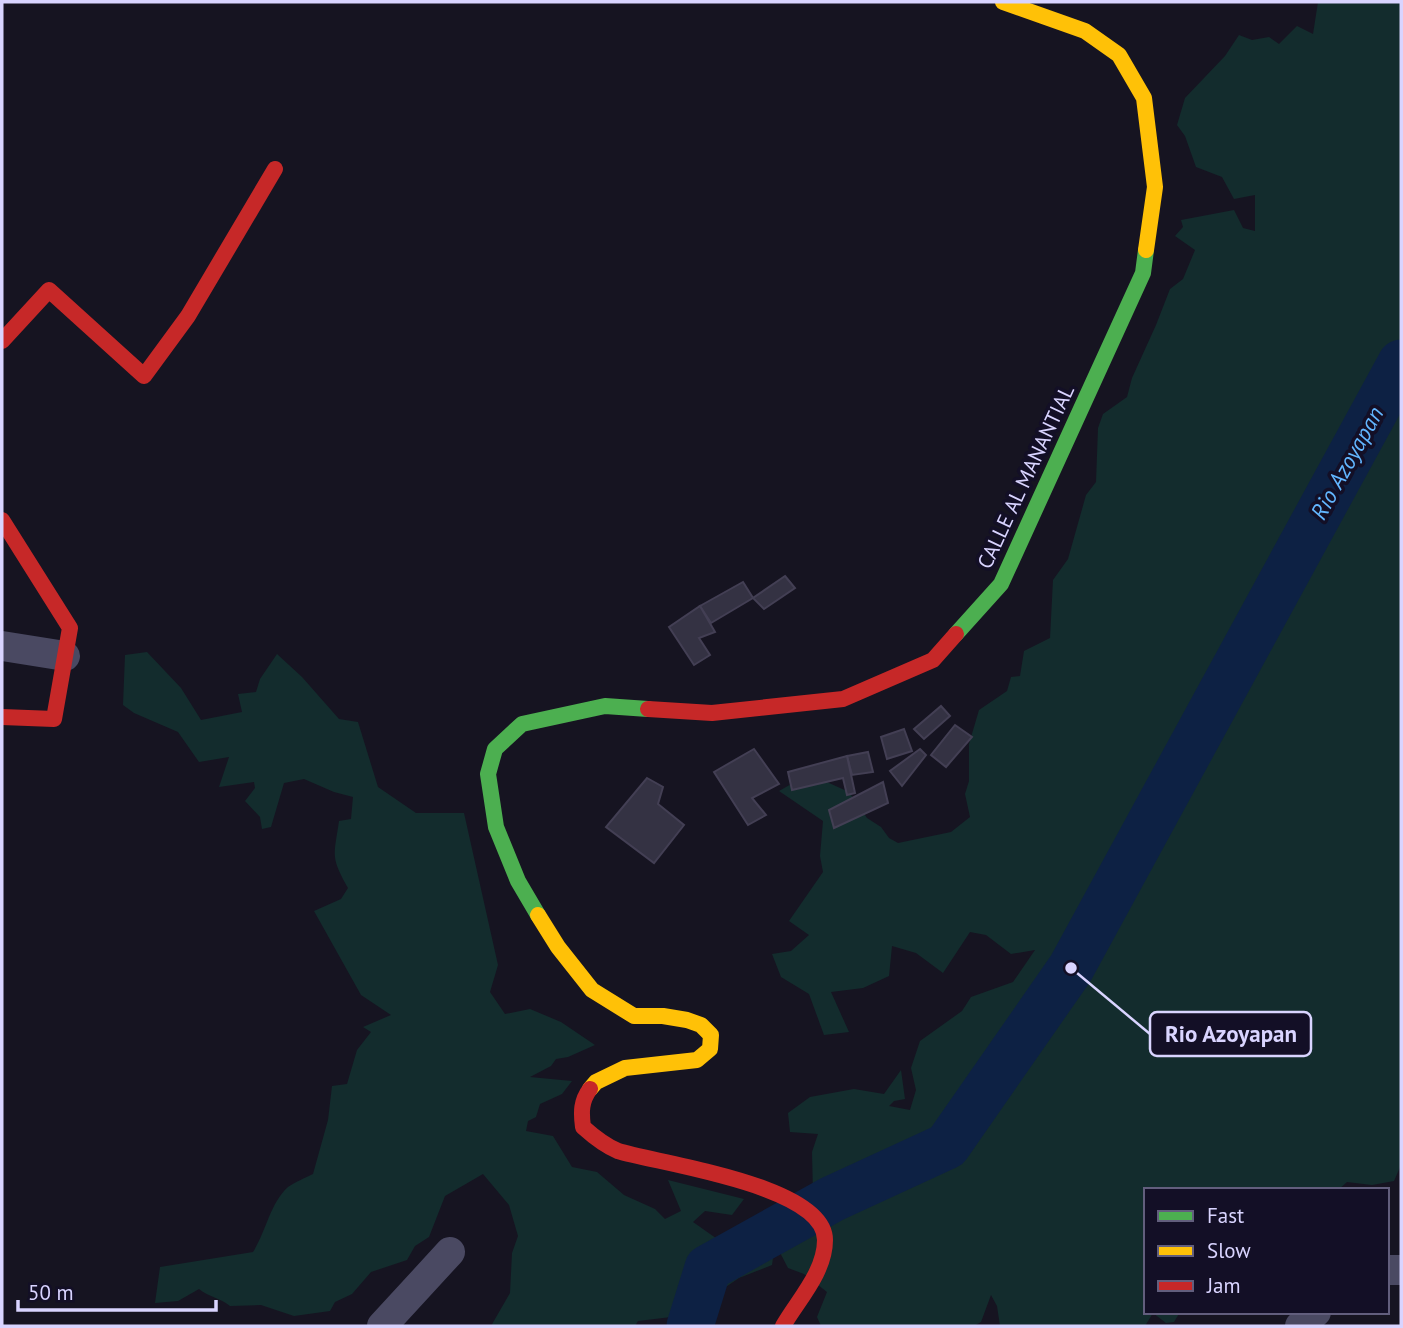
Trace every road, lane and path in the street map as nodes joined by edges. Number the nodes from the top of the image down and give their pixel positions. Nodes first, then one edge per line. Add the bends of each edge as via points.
1 (1003, 2) edge
2 (275, 169) dead end
3 (2, 341) edge
4 (2, 520) edge
5 (2, 646) edge
6 (65, 656) junction
7 (2, 717) edge
8 (450, 1252) dead end
9 (1315, 1314) edge
10 (382, 1326) edge
11 (783, 1326) edge
12 (1300, 1326) edge

1 - 11 street, CALLE AL MANANTIAL via 1085,31 1119,55 1144,98 1156,187 1143,273 1001,584 933,660 843,699 712,713 605,706 522,724 495,749 488,774 496,827 518,881 558,947 592,990 634,1016 687,1020 701,1024 711,1035 710,1049 697,1060 625,1068 596,1083 585,1096 583,1127 616,1150 736,1179 792,1199 821,1222 826,1242 818,1267
2 - 3 street via 195,304 144,376 49,290
4 - 6 street via 70,628
5 - 6 street
6 - 7 street via 54,719
8 - 10 street
9 - 12 street

